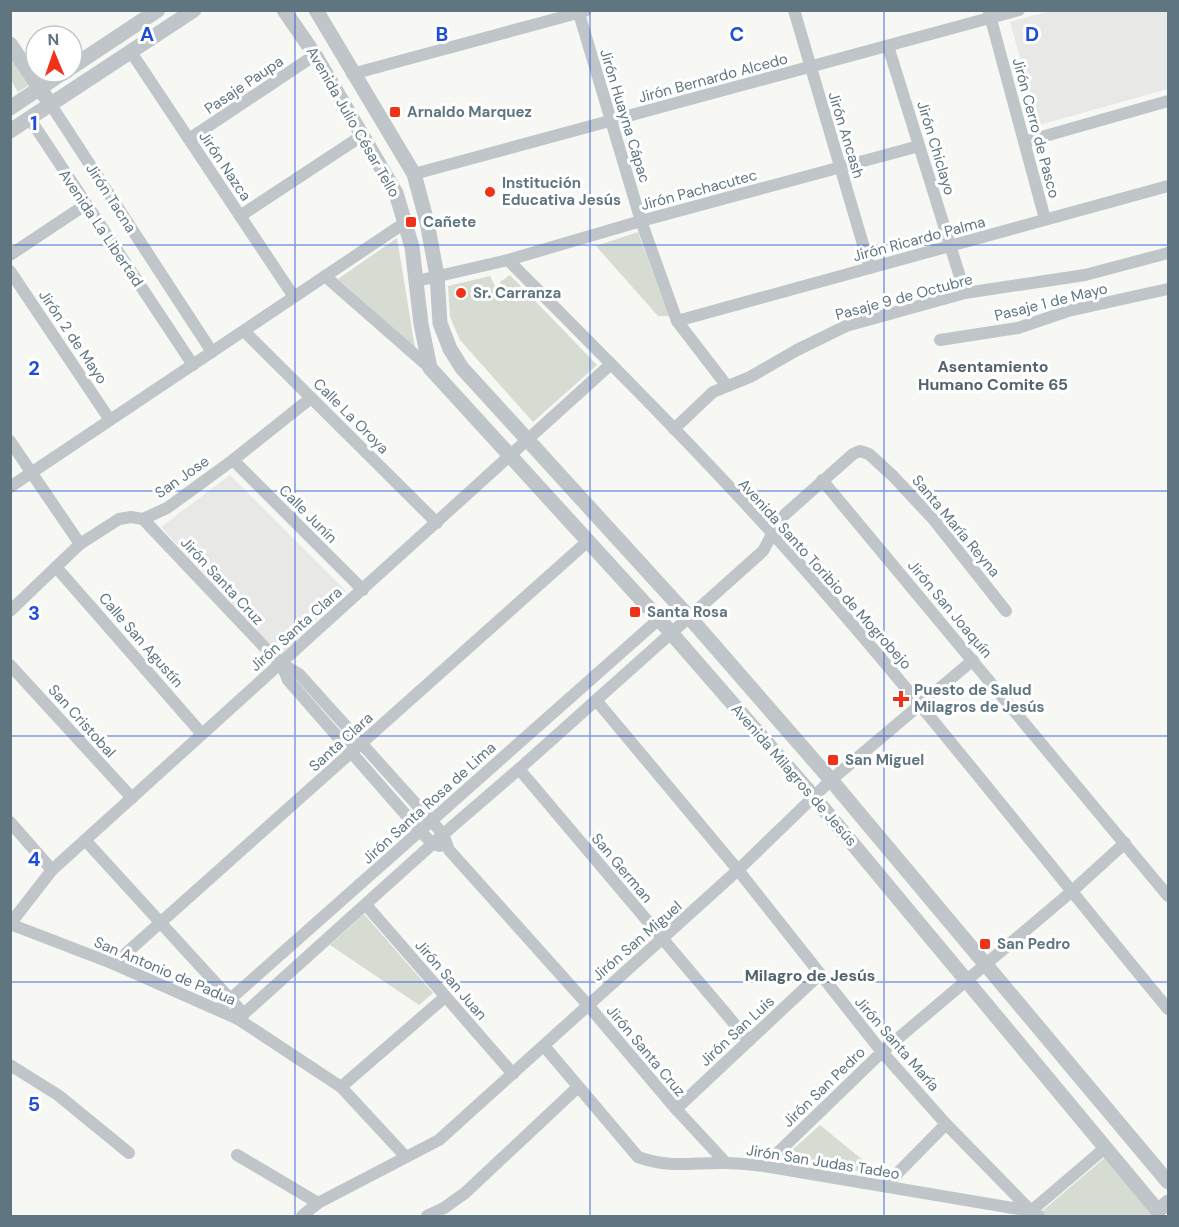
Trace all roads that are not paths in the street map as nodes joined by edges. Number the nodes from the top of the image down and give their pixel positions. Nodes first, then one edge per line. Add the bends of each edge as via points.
1 (158, 10) edge
2 (194, 10) edge
3 (284, 10) edge
4 (316, 10) edge
5 (794, 10) edge
6 (1019, 10) edge
7 (581, 11) edge
8 (990, 14) edge
9 (10, 44) edge
10 (888, 46) junction
11 (131, 52) junction
12 (315, 55) junction
13 (84, 59) edge
14 (810, 67) junction
15 (352, 74) junction
16 (46, 84) edge
17 (40, 88) junction
18 (13, 100) edge
19 (1168, 101) edge
20 (51, 105) junction
21 (30, 119) junction
22 (610, 121) junction
23 (10, 131) edge
24 (363, 135) junction
25 (189, 140) junction
26 (1024, 142) junction
27 (919, 146) junction
28 (840, 167) junction
29 (414, 174) junction
30 (1168, 186) edge
31 (85, 205) junction
32 (240, 216) junction
33 (1045, 219) junction
34 (641, 221) junction
35 (406, 222) junction
36 (950, 245) junction
37 (1168, 254) edge
38 (10, 255) edge
39 (508, 260) junction
40 (870, 268) junction
41 (10, 272) edge
42 (325, 276) junction
43 (437, 276) junction
44 (417, 281) junction
45 (1168, 289) edge
46 (965, 293) junction
47 (294, 297) junction
48 (677, 321) junction
49 (244, 331) junction
50 (940, 340) dead end
51 (425, 347) joint
52 (450, 349) joint
53 (212, 352) junction
54 (611, 364) junction
55 (193, 365) junction
56 (430, 368) junction
57 (727, 386) junction
58 (311, 398) junction
59 (110, 420) junction
60 (674, 429) junction
61 (527, 440) junction
62 (10, 441) edge
63 (511, 456) junction
64 (233, 460) junction
65 (32, 473) junction
66 (822, 480) junction
67 (10, 487) edge
68 (143, 519) junction
69 (436, 523) junction
70 (773, 533) junction
71 (588, 541) junction
72 (80, 543) junction
73 (56, 567) junction
74 (363, 590) junction
75 (10, 611) edge
76 (1006, 611) dead end
77 (690, 618) junction
78 (658, 619) junction
79 (671, 634) junction
80 (973, 660) junction
81 (281, 663) junction
82 (10, 665) edge
83 (596, 700) junction
84 (921, 705) junction
85 (202, 734) junction
86 (361, 744) junction
87 (351, 753) junction
88 (519, 769) junction
89 (831, 780) junction
90 (813, 796) junction
91 (132, 798) junction
92 (10, 822) edge
93 (431, 822) junction
94 (420, 831) junction
95 (443, 834) junction
96 (85, 840) junction
97 (433, 843) junction
98 (1125, 843) junction
99 (450, 850) junction
100 (52, 870) junction
101 (738, 870) junction
102 (1071, 892) junction
103 (1168, 896) edge
104 (366, 905) junction
105 (160, 923) junction
106 (10, 924) edge
107 (663, 939) junction
108 (985, 963) junction
109 (114, 964) junction
110 (819, 975) junction
111 (965, 980) junction
112 (445, 996) junction
113 (230, 1000) junction
114 (587, 1004) junction
115 (219, 1009) junction
116 (1168, 1009) edge
117 (241, 1017) junction
118 (749, 1041) junction
119 (544, 1046) junction
120 (882, 1052) junction
121 (10, 1065) edge
122 (513, 1074) junction
123 (341, 1087) junction
124 (578, 1087) junction
125 (676, 1109) junction
126 (946, 1124) junction
127 (1105, 1148) junction
128 (129, 1153) dead end
129 (237, 1155) dead end
130 (406, 1157) junction
131 (726, 1163) junction
132 (764, 1166) junction
133 (1168, 1182) edge
134 (885, 1186) junction
135 (318, 1203) junction
136 (1163, 1210) edge
137 (1035, 1214) edge
138 (302, 1216) edge
139 (427, 1216) edge

1 - 13 street
2 - 11 street
3 - 12 street, Avenida Julio César Tello
4 - 15 street, Avenida Julio César Tello
5 - 14 street, Jirón Ancash
6 - 8 street, Jirón Bernardo Alcedo
7 - 15 street
7 - 22 street, Jirón Huayna Cápac
8 - 10 street, Jirón Bernardo Alcedo
8 - 26 street, Jirón Cerro de Pasco
9 - 17 street, Jirón Tacna
10 - 14 street, Jirón Bernardo Alcedo
10 - 27 street, Jirón Chiclayo
11 - 20 street
11 - 25 street, Jirón Nazca
12 - 24 street, Avenida Julio César Tello
12 - 25 street, Pasaje Paupa
14 - 22 street, Jirón Bernardo Alcedo
14 - 28 street, Jirón Ancash
15 - 29 street, Avenida Julio César Tello
16 - 17 street
17 - 18 street
17 - 20 street, Jirón Tacna
18 - 21 street, Avenida La Libertad
19 - 26 street
20 - 21 street
20 - 53 street, Jirón Tacna
21 - 23 street
21 - 31 street, Avenida La Libertad
22 - 29 street, Jirón Bernardo Alcedo
22 - 34 street, Jirón Huayna Cápac
24 - 32 street
24 - 35 street, Avenida Julio César Tello via 396,193
25 - 32 street, Jirón Nazca
26 - 33 street, Jirón Cerro de Pasco
27 - 28 street, Jirón Pachacutec
27 - 36 street, Jirón Chiclayo
28 - 34 street, Jirón Pachacutec
28 - 40 street, Jirón Ancash
29 - 43 street, Avenida Julio César Tello
30 - 33 street, Jirón Ricardo Palma
31 - 38 street
31 - 55 street, Avenida La Libertad
32 - 47 street, Jirón Nazca
33 - 36 street, Jirón Ricardo Palma
34 - 39 street, Jirón Pachacutec
34 - 48 street, Jirón Huayna Cápac
35 - 42 street
35 - 44 street, Avenida Julio César Tello
36 - 40 street, Jirón Ricardo Palma
36 - 46 street, Jirón Chiclayo
37 - 46 street, Pasaje 9 de Octubre via 1085,275
39 - 43 street, Jirón Pachacutec
39 - 54 street, Avenida Santo Toribio de Mogrobejo
40 - 48 street, Jirón Ricardo Palma
41 - 59 street, Jirón 2 de Mayo
42 - 47 street
42 - 56 street
43 - 44 street, Jirón Pachacutec
43 - 52 street, Avenida Julio César Tello via 440,323
44 - 51 street, Avenida Julio César Tello
45 - 50 street, Pasaje 1 de Mayo via 1068,310 1018,328
46 - 57 street, Pasaje 9 de Octubre via 846,326
47 - 49 street
48 - 57 street, Jirón Huayna Cápac
49 - 53 street
49 - 58 street, Calle La Oroya
51 - 56 street, Avenida Milagros de Jesús
52 - 61 street, Avenida Milagros de Jesús via 462,368
53 - 55 street
54 - 60 street, Avenida Santo Toribio de Mogrobejo
54 - 61 street, Jirón Santa Clara
55 - 59 street
56 - 63 street, Avenida Milagros de Jesús
57 - 60 street, Pasaje 9 de Octubre via 713,392
58 - 64 street, San Jose
58 - 69 street, Calle La Oroya
59 - 65 street
60 - 70 street, Avenida Santo Toribio de Mogrobejo
61 - 63 street, Jirón Santa Clara
61 - 77 street, Avenida Milagros de Jesús
62 - 65 street
63 - 69 street, Jirón Santa Clara
63 - 71 street, Avenida Milagros de Jesús
64 - 68 street, San Jose via 167,508
64 - 74 street, Calle Junín
65 - 67 street
65 - 72 street
66 - 70 street, Santa María Reyna via 782,518
66 - 76 street, Santa María Reyna via 853,454 869,454 934,520
66 - 80 street, Jirón San Joaquín
68 - 72 street, San Jose via 119,519
68 - 81 street, Jirón Santa Cruz
69 - 74 street, Jirón Santa Clara
70 - 77 street, Santa María Reyna via 763,550
70 - 84 street, Avenida Santo Toribio de Mogrobejo
71 - 78 street, Avenida Milagros de Jesús
71 - 86 street, Santa Clara
72 - 73 street, San Jose
73 - 75 street, San Jose
73 - 85 street, Calle San Agustín
74 - 81 street, Jirón Santa Clara
77 - 79 street, Santa María Reyna
77 - 89 street, Avenida Milagros de Jesús
78 - 79 street, Avenida Milagros de Jesús
78 - 93 street, Jirón Santa Rosa de Lima
79 - 83 street
79 - 90 street, Avenida Milagros de Jesús
80 - 84 street, Jirón San Miguel
80 - 98 street, Jirón San Joaquín
81 - 85 street, Jirón Santa Clara
81 - 86 street, Jirón Santa Cruz via 299,674
81 - 87 street, Jirón Santa Cruz via 288,680
82 - 91 street, San Cristobal
83 - 88 street
83 - 101 street, Jirón Santa María
84 - 89 street, Jirón San Miguel
84 - 102 street, Avenida Santo Toribio de Mogrobejo
85 - 91 street, Jirón Santa Clara
86 - 87 street, Santa Clara
86 - 93 street, Jirón Santa Cruz
87 - 94 street, Jirón Santa Cruz
87 - 105 street, Santa Clara
88 - 95 street
88 - 107 street, San German
89 - 90 street, Jirón San Miguel
89 - 108 street, Avenida Milagros de Jesús
90 - 101 street, Jirón San Miguel
90 - 111 street, Avenida Milagros de Jesús
91 - 96 street, Jirón Santa Clara
92 - 100 street
93 - 94 street, Jirón Santa Rosa de Lima
93 - 95 street, Jirón Santa Cruz
94 - 97 street, Jirón Santa Cruz
94 - 113 street, Jirón Santa Rosa de Lima
95 - 97 street
95 - 99 street, Jirón Santa Cruz
96 - 100 street, Jirón Santa Clara
96 - 105 street
97 - 99 street, Jirón Santa Cruz
97 - 104 street
98 - 102 street, Jirón San Pedro
98 - 103 street, Jirón San Joaquín
99 - 114 street, Jirón Santa Cruz
100 - 106 street, Jirón Santa Clara
101 - 107 street, Jirón San Miguel
101 - 110 street, Jirón Santa María
102 - 108 street, Jirón San Pedro
102 - 116 street, Avenida Santo Toribio de Mogrobejo
104 - 112 street, Jirón San Juan
104 - 117 street
105 - 109 street, Santa Clara
105 - 113 street
106 - 109 street, San Antonio de Padua
107 - 114 street, Jirón San Miguel
107 - 118 street, San German
108 - 111 street, Jirón San Pedro
108 - 133 street, Avenida Milagros de Jesús
109 - 115 street, San Antonio de Padua
110 - 118 street, Jirón San Luis
110 - 120 street, Jirón Santa María
111 - 120 street, Jirón San Pedro
111 - 127 street, Avenida Milagros de Jesús
112 - 122 street, Jirón San Juan
112 - 123 street
113 - 115 street, Jirón Santa Rosa de Lima
113 - 117 street
114 - 119 street, Jirón San Miguel
114 - 125 street, Jirón Santa Cruz
115 - 117 street, San Antonio de Padua
117 - 123 street, San Antonio de Padua
118 - 125 street, Jirón San Luis
119 - 122 street, Jirón San Miguel
119 - 124 street, Jirón San Judas Tadeo
120 - 126 street, Jirón Santa María
120 - 132 street, Jirón San Pedro
121 - 128 street via 58,1095
122 - 130 street, Jirón San Miguel via 440,1140
123 - 130 street, San Antonio de Padua
124 - 131 street, Jirón San Judas Tadeo via 638,1157 674,1165
124 - 139 street via 465,1193
125 - 131 street, Jirón Santa Cruz
126 - 134 street
126 - 137 street, Jirón Santa María
127 - 136 street, Avenida Milagros de Jesús
127 - 137 street
129 - 135 street
130 - 135 street, Jirón San Miguel
131 - 132 street, Jirón San Judas Tadeo
132 - 134 street, Jirón San Judas Tadeo
134 - 137 street, Jirón San Judas Tadeo
135 - 138 street, Jirón San Miguel

